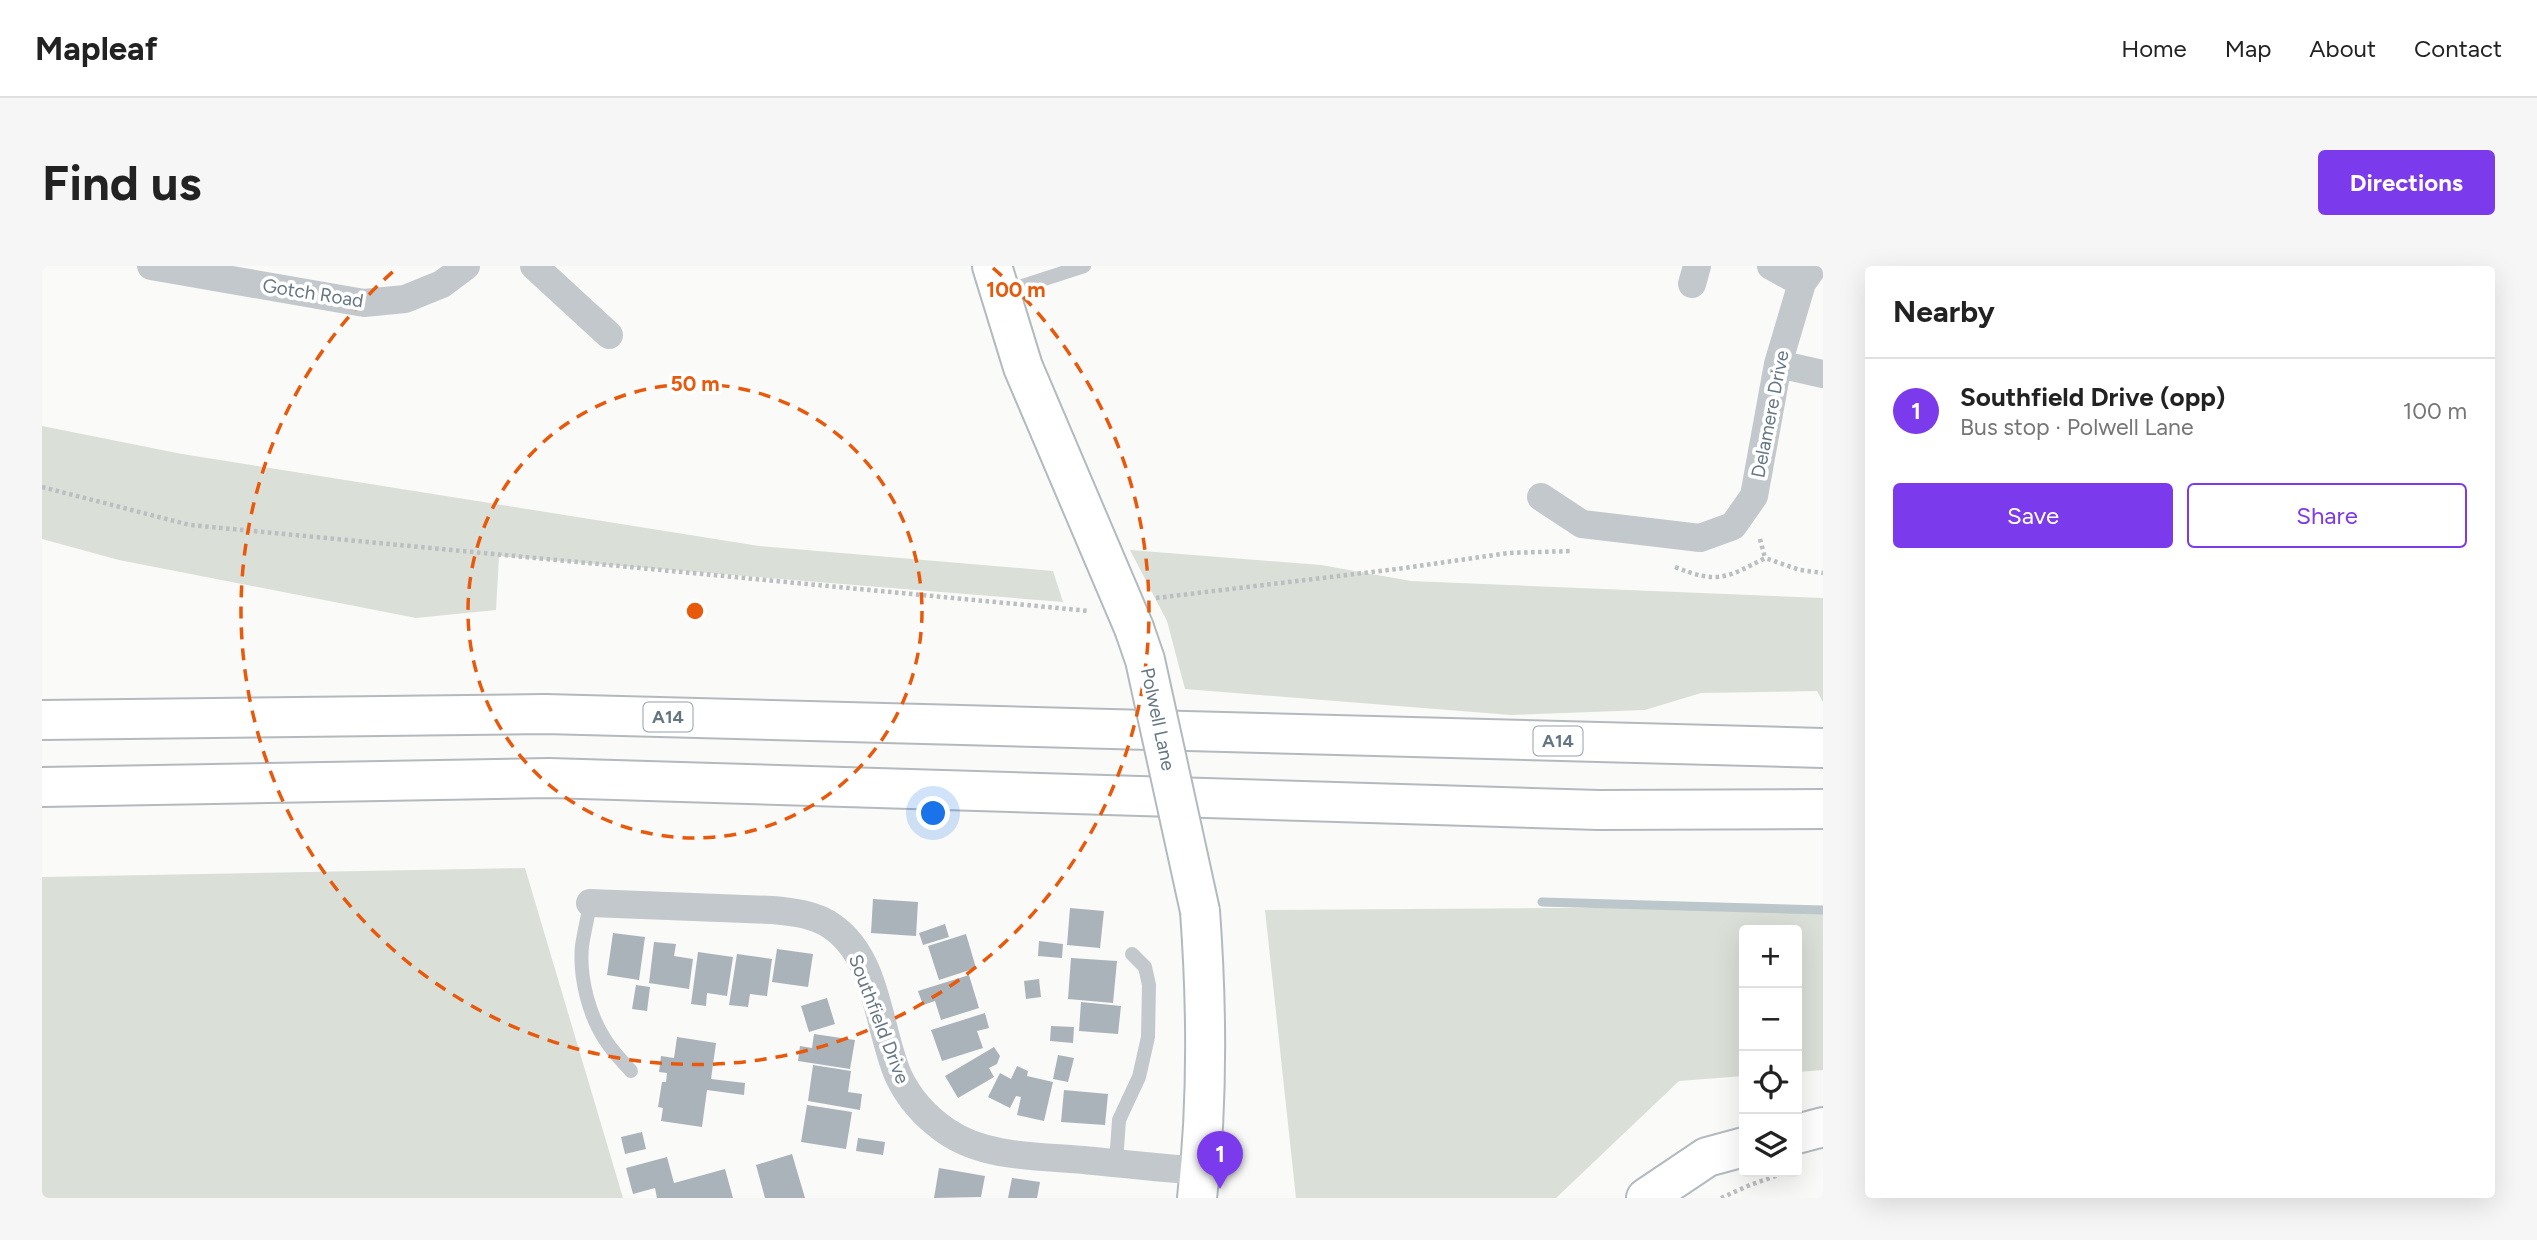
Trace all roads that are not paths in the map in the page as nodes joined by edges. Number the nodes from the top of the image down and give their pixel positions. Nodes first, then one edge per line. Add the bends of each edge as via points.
1 (152, 266) edge
2 (466, 266) edge
3 (534, 266) edge
4 (1084, 266) edge
5 (1771, 266) edge
6 (1808, 274) edge
7 (996, 280) edge
8 (609, 335) dead end
9 (1778, 363) junction
10 (1823, 374) edge
11 (1541, 497) dead end
12 (42, 720) edge
13 (1823, 748) edge
14 (42, 787) edge
15 (1823, 809) edge
16 (590, 903) joint
17 (1132, 954) dead end
18 (631, 1071) dead end
19 (1823, 1127) edge
20 (1802, 1133) edge
21 (1739, 1148) edge
22 (1116, 1163) junction
23 (1198, 1185) edge
24 (1646, 1198) edge

1 - 2 street, Gotch Road via 365,303 405,299 442,284
3 - 8 street
4 - 7 lane
5 - 6 street
6 - 9 street, Delamere Drive
7 - 23 main road, Polwell Lane, bridge via 1023,367 1117,613 1145,660 1200,911 1207,1069
9 - 10 street
9 - 11 street, Delamere Drive via 1754,496 1733,526 1700,538 1583,524
12 - 13 main road, A14 via 545,714
14 - 15 main road via 549,779 1599,810
16 - 18 lane via 582,948 587,994 607,1042
16 - 22 street, Southfield Drive via 772,910 799,913 832,926 852,947 865,971 905,1089 945,1131 1001,1152
17 - 22 lane via 1145,967 1149,985 1148,1037 1139,1077 1119,1119
19 - 20 main road
21 - 24 main road via 1707,1157
22 - 23 street, Southfield Drive

